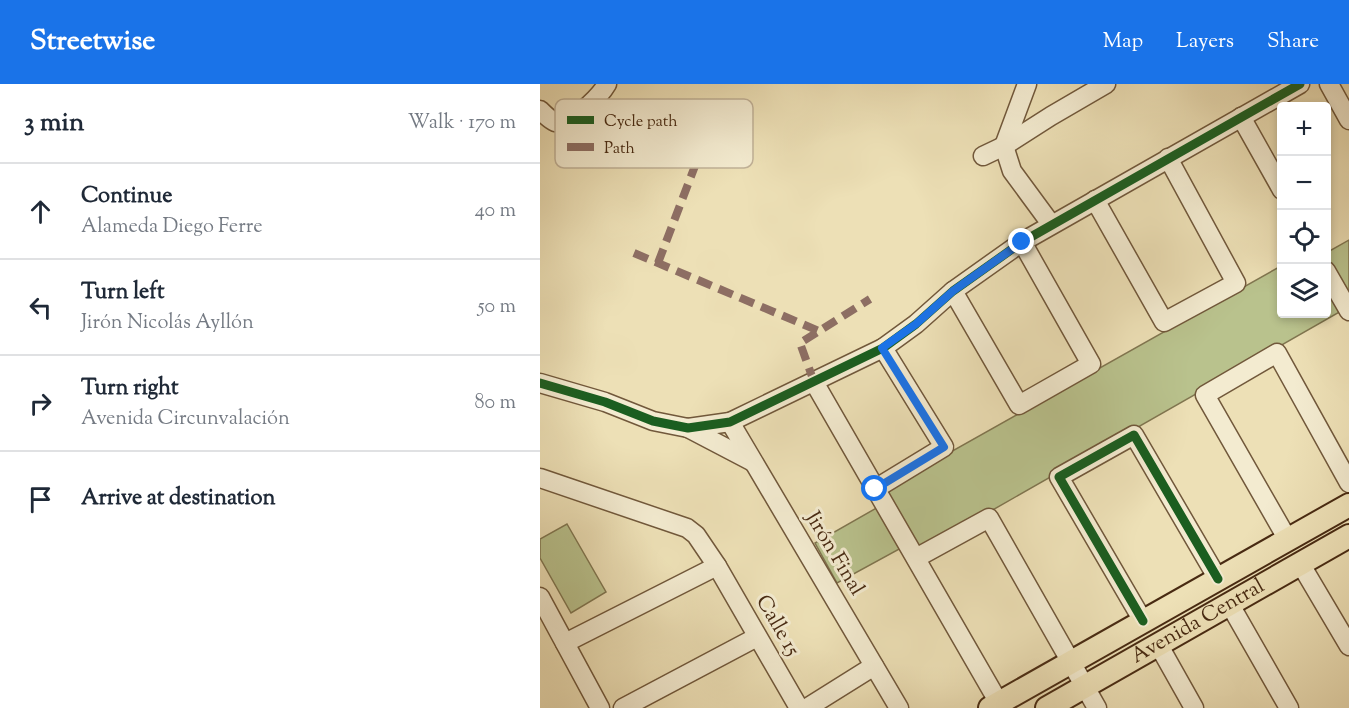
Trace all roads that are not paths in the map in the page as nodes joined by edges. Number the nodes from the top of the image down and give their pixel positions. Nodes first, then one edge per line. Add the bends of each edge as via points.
1 (607, 84) edge
2 (1027, 84) edge
3 (1106, 84) edge
4 (1300, 84) edge
5 (1329, 84) edge
6 (593, 99) edge
7 (542, 112) edge
8 (1241, 117) junction
9 (1349, 120) edge
10 (555, 122) edge
11 (1004, 146) junction
12 (983, 156) dead end
13 (1168, 158) junction
14 (1277, 183) edge
15 (1095, 200) junction
16 (1051, 224) junction
17 (1022, 242) junction
18 (1331, 280) edge
19 (953, 291) junction
20 (1349, 311) edge
21 (882, 348) junction
22 (814, 382) junction
23 (540, 383) edge
24 (730, 422) junction
25 (688, 428) junction
26 (753, 463) junction
27 (540, 478) edge
28 (1349, 483) edge
29 (875, 489) junction
30 (1349, 505) edge
31 (1349, 536) edge
32 (1288, 540) junction
33 (916, 558) junction
34 (1300, 563) junction
35 (717, 566) junction
36 (1218, 579) junction
37 (540, 597) edge
38 (1230, 603) junction
39 (1143, 621) junction
40 (757, 637) junction
41 (565, 643) junction
42 (1158, 644) junction
43 (1349, 646) edge
44 (1071, 662) junction
45 (874, 666) junction
46 (1084, 687) junction
47 (995, 706) edge
48 (600, 708) edge
49 (623, 708) edge
50 (799, 708) edge
51 (807, 708) edge
52 (899, 708) edge
53 (1047, 708) edge
54 (1097, 708) edge
55 (1194, 708) edge
56 (1289, 708) edge

1 - 6 street
2 - 11 street
3 - 11 street
4 - 8 street
5 - 9 street
7 - 10 street
8 - 13 street
8 - 14 street
11 - 12 street
11 - 16 street via 1012,171
13 - 15 street
13 - 15 street via 1236,283 1164,322
15 - 16 street
16 - 17 street
17 - 19 street
17 - 19 street via 1091,364 1019,405
18 - 20 street
19 - 21 street
21 - 22 street
21 - 29 street via 944,447
22 - 24 street
22 - 29 street
23 - 25 street via 653,421
24 - 25 street
24 - 26 street, Jirón Final
25 - 26 street
26 - 45 street, Jirón Final
27 - 35 street, Calle 15 via 687,528
28 - 32 street via 1278,353 1205,395
29 - 33 street
30 - 32 main road, Avenida Central
31 - 34 main road, Avenida Central
32 - 36 main road, Avenida Central
33 - 44 street via 989,518
33 - 47 street
34 - 38 main road, Avenida Central
34 - 43 street
35 - 40 street, Calle 15
35 - 41 street
36 - 39 main road, Avenida Central
36 - 39 street via 1134,435 1059,477
37 - 41 street
38 - 42 main road, Avenida Central
38 - 56 street
39 - 44 main road, Avenida Central
40 - 49 street
40 - 50 street, Calle 15
41 - 48 street
42 - 46 main road, Avenida Central
42 - 55 street
44 - 46 street
44 - 47 main road, Avenida Central
45 - 51 street
45 - 52 street, Jirón Final
46 - 53 main road, Avenida Central
46 - 54 street

